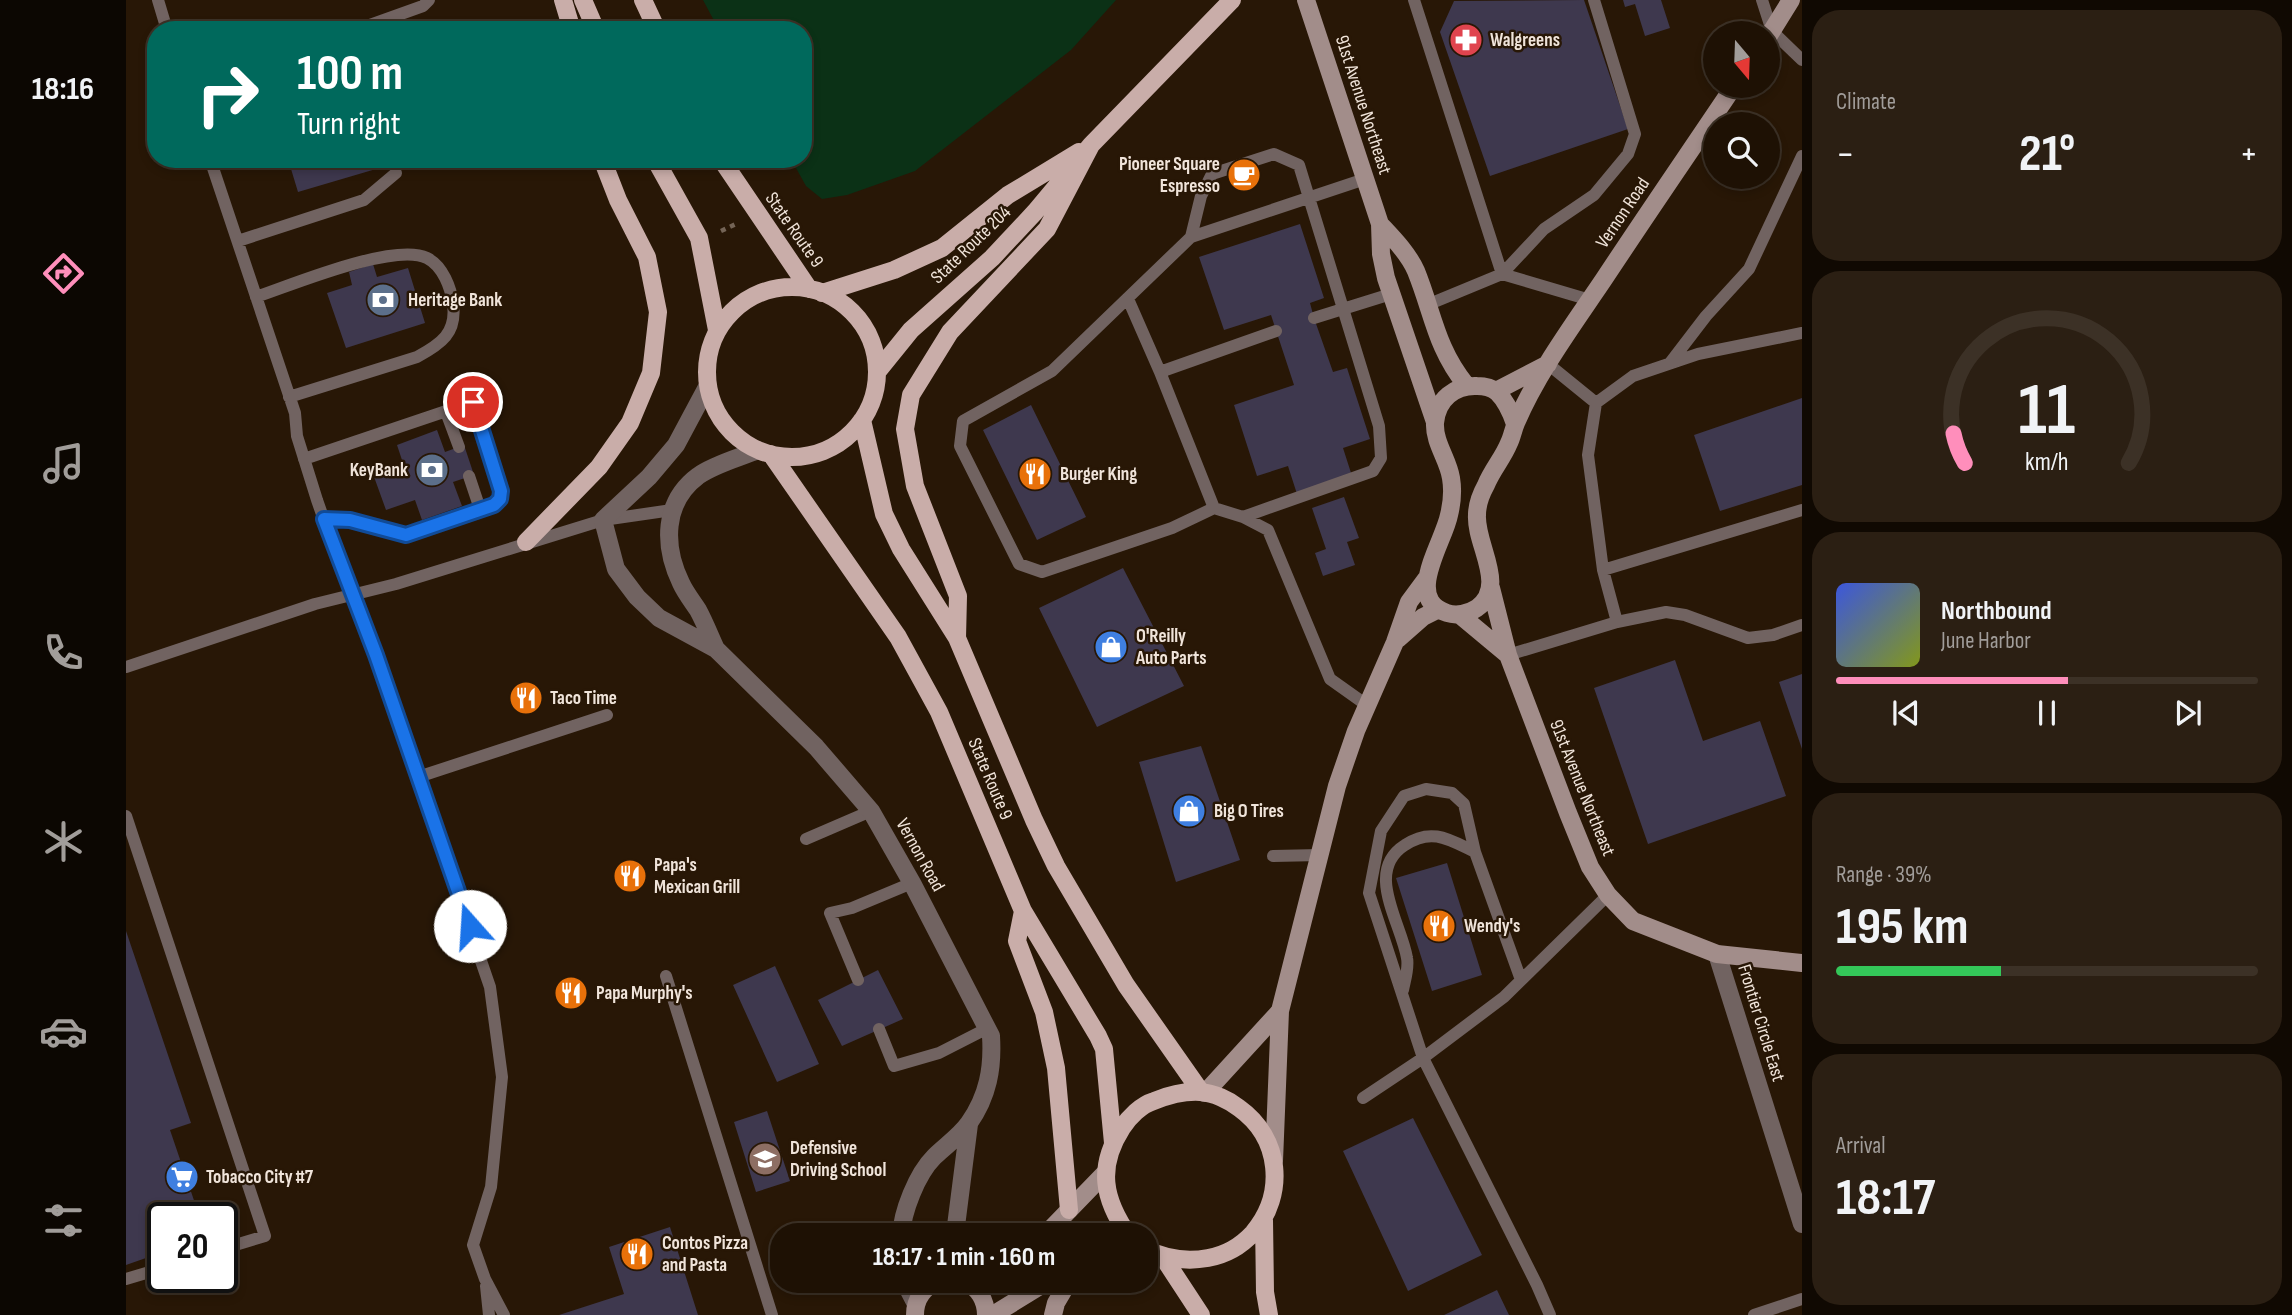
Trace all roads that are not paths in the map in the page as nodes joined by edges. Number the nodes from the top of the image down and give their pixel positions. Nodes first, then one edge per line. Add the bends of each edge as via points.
1 (158, 0) edge
2 (402, 0) edge
3 (429, 0) edge
4 (563, 0) edge
5 (583, 0) edge
6 (643, 0) edge
7 (1232, 0) edge
8 (1306, 0) edge
9 (1414, 0) edge
10 (1594, 0) edge
11 (1762, 0) edge
12 (1791, 0) edge
13 (401, 14) junction
14 (164, 21) edge
15 (381, 21) edge
16 (569, 21) edge
17 (592, 21) edge
18 (653, 21) edge
19 (1767, 21) edge
20 (1778, 21) edge
21 (1780, 42) edge
22 (1802, 60) edge
23 (1726, 98) edge
24 (1091, 145) junction
25 (1802, 156) edge
26 (213, 168) edge
27 (606, 168) edge
28 (660, 168) edge
29 (727, 168) edge
30 (396, 173) dead end
31 (1365, 178) junction
32 (1311, 197) junction
33 (1380, 224) junction
34 (1191, 237) junction
35 (238, 242) junction
36 (1502, 274) junction
37 (816, 291) junction
38 (1391, 294) junction
39 (256, 297) junction
40 (1128, 299) junction
41 (1590, 300) junction
42 (1427, 305) junction
43 (1342, 310) junction
44 (1314, 318) dead end
45 (717, 330) junction
46 (1276, 331) dead end
47 (1802, 333) edge
48 (1669, 363) junction
49 (1548, 364) junction
50 (877, 372) junction
51 (1160, 372) junction
52 (1466, 385) junction
53 (707, 387) junction
54 (1496, 391) junction
55 (289, 397) junction
56 (1596, 403) junction
57 (446, 412) junction
58 (862, 420) junction
59 (1435, 422) junction
60 (1515, 424) junction
61 (460, 447) dead end
62 (764, 452) junction
63 (304, 460) junction
64 (469, 477) dead end
65 (1214, 508) junction
66 (480, 509) junction
67 (672, 510) junction
68 (1802, 510) edge
69 (1243, 517) junction
70 (324, 519) junction
71 (603, 520) junction
72 (526, 542) junction
73 (1603, 570) junction
74 (1426, 579) junction
75 (1491, 588) junction
76 (352, 596) junction
77 (1439, 609) junction
78 (1460, 615) junction
79 (1617, 622) junction
80 (1802, 625) edge
81 (957, 638) junction
82 (1395, 642) junction
83 (716, 649) junction
84 (1508, 655) junction
85 (126, 667) edge
86 (1368, 706) junction
87 (607, 715) dead end
88 (418, 777) junction
89 (870, 811) junction
90 (126, 816) edge
91 (806, 839) dead end
92 (1475, 852) junction
93 (1320, 855) junction
94 (1273, 856) dead end
95 (912, 883) junction
96 (1608, 895) junction
97 (1023, 911) junction
98 (1717, 954) junction
99 (1802, 963) edge
100 (666, 976) dead end
101 (858, 980) dead end
102 (1521, 980) junction
103 (1402, 994) junction
104 (1280, 1011) junction
105 (988, 1028) junction
106 (879, 1029) dead end
107 (1423, 1058) junction
108 (1203, 1093) junction
109 (1363, 1098) dead end
110 (969, 1124) junction
111 (1113, 1143) junction
112 (1275, 1161) junction
113 (1106, 1172) junction
114 (1069, 1210) junction
115 (1264, 1220) junction
116 (902, 1223) edge
117 (956, 1223) edge
118 (1056, 1223) edge
119 (1121, 1223) edge
120 (1802, 1224) edge
121 (238, 1244) edge
122 (1158, 1253) edge
123 (1158, 1260) edge
124 (147, 1273) edge
125 (126, 1279) edge
126 (485, 1279) junction
127 (908, 1293) edge
128 (921, 1293) edge
129 (980, 1293) edge
130 (1029, 1293) edge
131 (1062, 1293) edge
132 (1802, 1299) edge
133 (913, 1311) edge
134 (489, 1315) edge
135 (504, 1315) edge
136 (772, 1315) edge
137 (986, 1315) edge
138 (993, 1315) edge
139 (1053, 1315) edge
140 (1201, 1315) edge
141 (1269, 1315) edge
142 (1550, 1315) edge
143 (1754, 1315) edge

1 - 14 lane
2 - 13 lane
3 - 13 lane
4 - 16 main road
5 - 17 main road
6 - 18 main road
7 - 24 main road, State Route 204
8 - 31 street, 91st Avenue Northeast
9 - 36 lane
10 - 36 lane via 1635,134 1628,154 1594,195 1544,229
11 - 19 lane
12 - 20 street
13 - 15 lane
21 - 22 lane
23 - 41 street, Vernon Road
24 - 37 main road, State Route 204 via 1008,195 942,248 894,270
24 - 50 main road, State Route 204 via 992,258 911,330
24 - 81 main road via 1047,229 950,332 911,395 905,429 915,486 958,596
25 - 48 lane via 1749,269
26 - 35 lane
27 - 72 main road via 647,257 658,312 651,373 630,423 599,467
28 - 45 main road via 699,238
29 - 37 main road, State Route 9
30 - 35 lane via 364,200
31 - 32 lane
31 - 33 street, 91st Avenue Northeast
32 - 34 lane
32 - 34 lane via 1299,165 1273,154 1212,174
32 - 43 lane
33 - 38 street, 91st Avenue Northeast via 1381,254
33 - 42 street, 91st Avenue Northeast via 1403,249
34 - 40 lane
35 - 39 lane
36 - 41 lane
36 - 42 lane
37 - 45 main road via 782,288 756,294 734,309
37 - 50 main road via 845,305 862,324 873,347
38 - 43 lane
38 - 59 street, 91st Avenue Northeast
39 - 55 lane
39 - 55 lane via 374,258 400,254 428,259 439,268 449,289 453,327 436,347 418,357
40 - 51 lane
40 - 65 lane via 1052,371 963,421 960,446 1018,564 1042,572 1172,528
41 - 49 street, Vernon Road
42 - 52 street, 91st Avenue Northeast via 1444,354
43 - 44 lane
43 - 69 lane via 1379,426 1381,458 1373,471
45 - 53 main road via 706,367
46 - 51 lane
47 - 48 lane
48 - 56 lane via 1633,376
49 - 54 street, Vernon Road
49 - 56 lane
49 - 60 street, Vernon Road
50 - 58 main road via 873,397
51 - 65 lane
52 - 54 street
52 - 59 street via 1442,401
53 - 62 main road via 717,413 734,435
53 - 71 street via 676,445
54 - 60 street
55 - 63 lane
56 - 73 lane via 1588,455
57 - 61 lane
57 - 63 lane
57 - 66 lane via 473,402 501,491 494,505
58 - 62 main road via 848,436 811,454 791,457
58 - 81 main road, State Route 9 via 884,514 901,550
59 - 74 street, 91st Avenue Northeast via 1451,476 1452,500
60 - 75 street, Vernon Road via 1479,499 1478,536
62 - 67 street via 698,476
62 - 97 main road, State Route 9 via 898,638 939,712
63 - 70 lane
64 - 66 lane
65 - 69 lane
66 - 70 lane via 406,535 350,520
67 - 71 lane
67 - 83 street, Vernon Road via 670,554
68 - 73 lane
69 - 86 lane via 1268,530 1330,679
70 - 76 lane
71 - 72 lane
71 - 83 street, Vernon Road via 616,569 637,597 659,618
72 - 76 lane
73 - 79 lane
74 - 77 street via 1427,592
74 - 82 street via 1409,602
75 - 78 street via 1482,604
75 - 84 street, 91st Avenue Northeast
76 - 85 lane
76 - 88 lane
77 - 78 street
77 - 82 street
78 - 84 street, 91st Avenue Northeast
79 - 80 lane via 1666,612 1748,638
79 - 84 lane
81 - 108 main road, State Route 9 via 1056,866 1126,985
82 - 86 street
83 - 89 street, Vernon Road via 816,747
84 - 96 street, 91st Avenue Northeast via 1590,867
86 - 93 street via 1337,786
87 - 88 lane
88 - 126 lane via 490,987 502,1077 491,1187 473,1245
89 - 91 lane
89 - 95 street, Vernon Road
90 - 121 lane via 265,1236
92 - 102 lane
92 - 103 lane via 1441,836 1414,839 1394,851 1387,865 1386,890 1408,960
92 - 103 lane via 1464,804 1452,793 1426,789 1404,796 1381,831 1369,892
93 - 94 lane
93 - 104 street
95 - 101 lane via 830,913
95 - 105 street, Vernon Road
96 - 98 street, 91st Avenue Northeast via 1633,921
96 - 102 lane
97 - 111 main road, State Route 9 via 1104,1049
97 - 114 main road via 1017,941 1044,1012 1056,1068
98 - 99 street, 91st Avenue Northeast
98 - 120 street, Frontier Circle East
100 - 136 lane
102 - 107 lane
103 - 107 lane
104 - 108 street
104 - 112 street
105 - 106 lane via 939,1053 894,1066
105 - 110 street, Vernon Road via 992,1063 988,1088
107 - 109 lane
107 - 142 lane
108 - 111 main road via 1174,1093 1149,1102 1128,1120
108 - 112 main road via 1230,1101 1251,1116
110 - 116 street, Vernon Road via 932,1159
110 - 117 street, Vernon Road
111 - 113 main road
112 - 115 main road via 1274,1192
113 - 114 street
113 - 119 main road via 1108,1195
114 - 118 street
115 - 122 main road via 1245,1242 1220,1256 1191,1261
115 - 141 main road
123 - 140 main road
124 - 125 lane
126 - 134 lane
126 - 135 lane
127 - 133 street
128 - 133 street
129 - 137 street
130 - 138 street
131 - 139 street
132 - 143 lane

